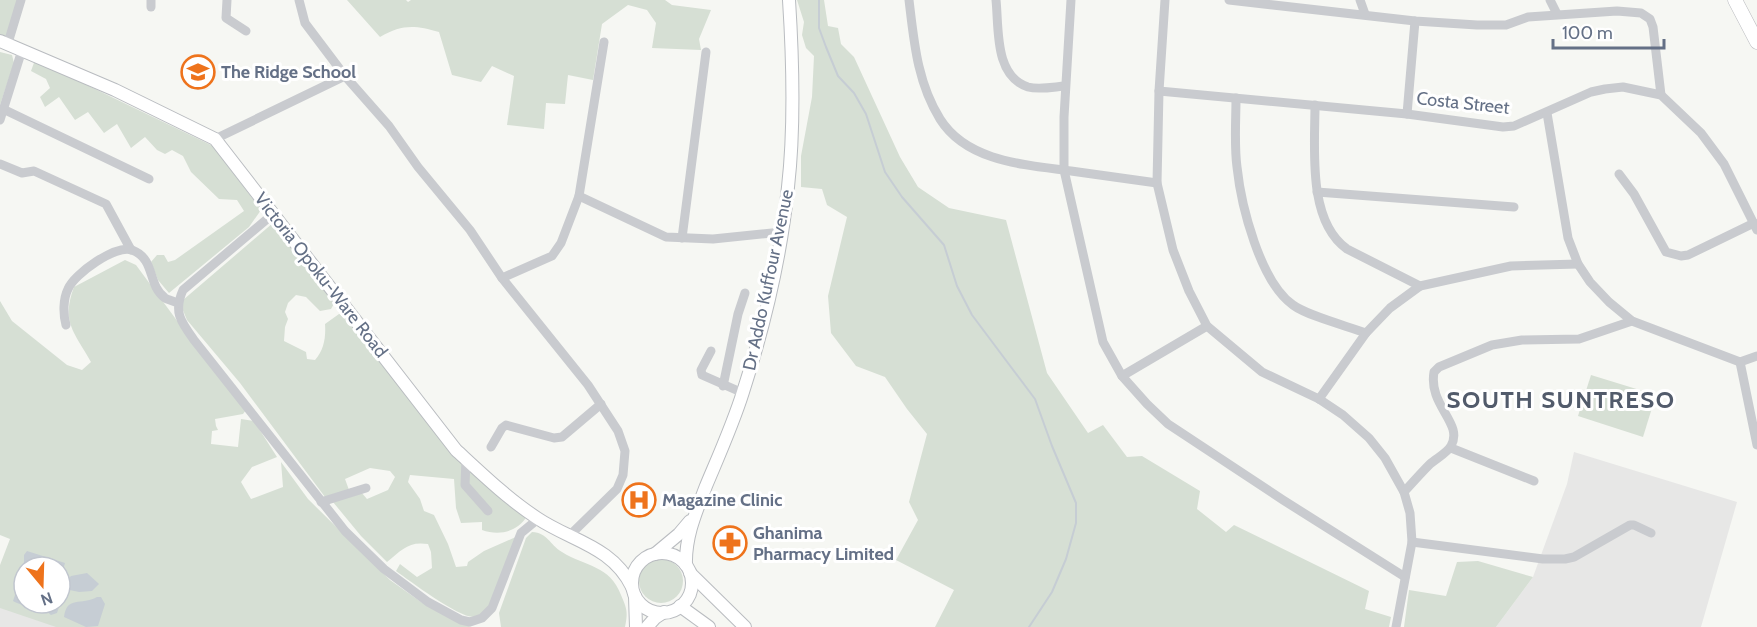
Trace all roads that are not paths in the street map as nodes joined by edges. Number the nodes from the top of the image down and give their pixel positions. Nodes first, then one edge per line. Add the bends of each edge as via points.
1 (21, 0) edge
2 (227, 0) edge
3 (299, 0) edge
4 (789, 0) edge
5 (909, 0) edge
6 (996, 0) edge
7 (1071, 0) edge
8 (1165, 0) edge
9 (1229, 0) edge
10 (1360, 0) edge
11 (1550, 0) edge
12 (1736, 0) edge
13 (1365, 14) junction
14 (1557, 14) junction
15 (1415, 21) junction
16 (246, 30) dead end
17 (4, 42) edge
18 (604, 42) dead end
19 (1757, 42) edge
20 (21, 50) junction
21 (706, 52) dead end
22 (345, 76) junction
23 (1065, 86) junction
24 (1159, 91) junction
25 (1661, 95) junction
26 (1236, 98) junction
27 (1316, 105) junction
28 (3, 109) junction
29 (1547, 113) junction
30 (1407, 114) junction
31 (0, 120) edge
32 (215, 139) junction
33 (0, 164) edge
34 (1064, 171) junction
35 (1619, 174) dead end
36 (148, 179) dead end
37 (1157, 183) junction
38 (1317, 192) junction
39 (579, 196) junction
40 (1515, 207) dead end
41 (273, 214) junction
42 (1755, 227) edge
43 (782, 232) junction
44 (682, 238) junction
45 (131, 250) junction
46 (1578, 264) junction
47 (502, 278) junction
48 (1420, 286) junction
49 (745, 293) dead end
50 (178, 303) junction
51 (1632, 321) junction
52 (66, 325) dead end
53 (1207, 326) junction
54 (1366, 333) junction
55 (711, 351) dead end
56 (1757, 356) edge
57 (1740, 362) junction
58 (1122, 375) junction
59 (723, 386) junction
60 (742, 393) junction
61 (1319, 399) junction
62 (602, 404) junction
63 (1757, 445) edge
64 (491, 447) dead end
65 (1450, 448) junction
66 (466, 459) junction
67 (1534, 481) dead end
68 (366, 488) dead end
69 (1404, 492) junction
70 (321, 502) junction
71 (489, 511) dead end
72 (695, 515) junction
73 (538, 519) junction
74 (1651, 533) dead end
75 (570, 535) junction
76 (1412, 542) junction
77 (651, 555) junction
78 (610, 557) junction
79 (688, 569) junction
80 (1405, 577) junction
81 (634, 591) junction
82 (680, 606) junction
83 (664, 612) junction
84 (636, 627) edge
85 (647, 627) edge
86 (709, 627) edge
87 (746, 627) edge
88 (1396, 627) edge

1 - 17 street
2 - 16 street via 226,18
3 - 22 street via 305,23
4 - 43 main road, Dr Addo Kuffour Avenue via 791,145
5 - 34 street via 915,56 941,120 963,143 1000,160
6 - 23 street via 1007,71 1028,87
7 - 23 street
8 - 24 street
9 - 13 street
10 - 13 street
11 - 14 street
12 - 19 highway
13 - 15 street
14 - 15 street via 1528,17 1506,25
14 - 25 street via 1617,11 1641,13 1650,19
15 - 30 street
17 - 20 main road, Victoria Opoku-Ware Road
18 - 39 street
20 - 28 street
20 - 32 main road, Victoria Opoku-Ware Road
21 - 44 street
22 - 32 street
22 - 47 street via 470,230
23 - 34 street
24 - 26 street, Costa Street
24 - 37 street
25 - 29 street, Costa Street via 1623,87 1605,89
25 - 42 street via 1701,134 1724,164
26 - 27 street, Costa Street
26 - 54 street via 1236,165 1241,191 1260,256 1274,283 1293,305
27 - 30 street, Costa Street
27 - 38 street
28 - 31 street
28 - 36 street
29 - 30 street, Costa Street via 1503,127
29 - 46 street via 1568,238
32 - 41 main road, Victoria Opoku-Ware Road
33 - 45 street via 22,173 34,171 106,204
34 - 37 street
34 - 58 street via 1104,342
35 - 42 street via 1666,252 1688,255
37 - 53 street via 1173,250 1188,291
38 - 40 street
38 - 48 street via 1328,226 1343,246
39 - 44 street via 666,237
39 - 47 street via 552,256
41 - 50 street via 183,290
41 - 66 main road, Victoria Opoku-Ware Road
43 - 44 street
43 - 60 main road, Dr Addo Kuffour Avenue
45 - 50 street via 149,265 152,281 164,298
45 - 52 street via 120,249 102,258 74,279 65,301
46 - 48 street via 1511,266
46 - 51 street via 1590,282
47 - 62 street
48 - 54 street via 1390,308
49 - 59 street
50 - 70 street via 183,324 194,340
51 - 57 street
51 - 65 street via 1580,339 1492,345 1439,367 1434,372 1432,387 1454,427 1455,438
53 - 58 street
53 - 61 street via 1262,372
54 - 61 street
55 - 59 street via 700,370
56 - 57 street
57 - 63 street
58 - 80 street via 1168,424
59 - 60 street
60 - 72 main road, Dr Addo Kuffour Avenue
61 - 69 street via 1369,438
62 - 64 street via 562,437 506,425
62 - 75 street via 625,451 623,475 617,489
65 - 67 street
65 - 69 street
66 - 71 street via 465,485
66 - 73 main road, Victoria Opoku-Ware Road
68 - 70 street
69 - 76 street
70 - 73 street via 384,569 428,602 470,622 482,618 492,608 521,534
72 - 77 main road via 679,534
72 - 79 main road, Dr Addo Kuffour Avenue via 687,542
73 - 75 main road, Victoria Opoku-Ware Road
74 - 76 street via 1630,525 1564,559
75 - 78 main road, Victoria Opoku-Ware Road
76 - 80 street
77 - 78 main road via 627,560
77 - 79 main road via 675,555
77 - 81 main road via 634,572
78 - 81 main road
79 - 82 main road via 690,594
79 - 87 main road
80 - 88 street
81 - 83 main road via 644,607
81 - 84 main road
82 - 83 main road
82 - 86 main road
83 - 85 main road

